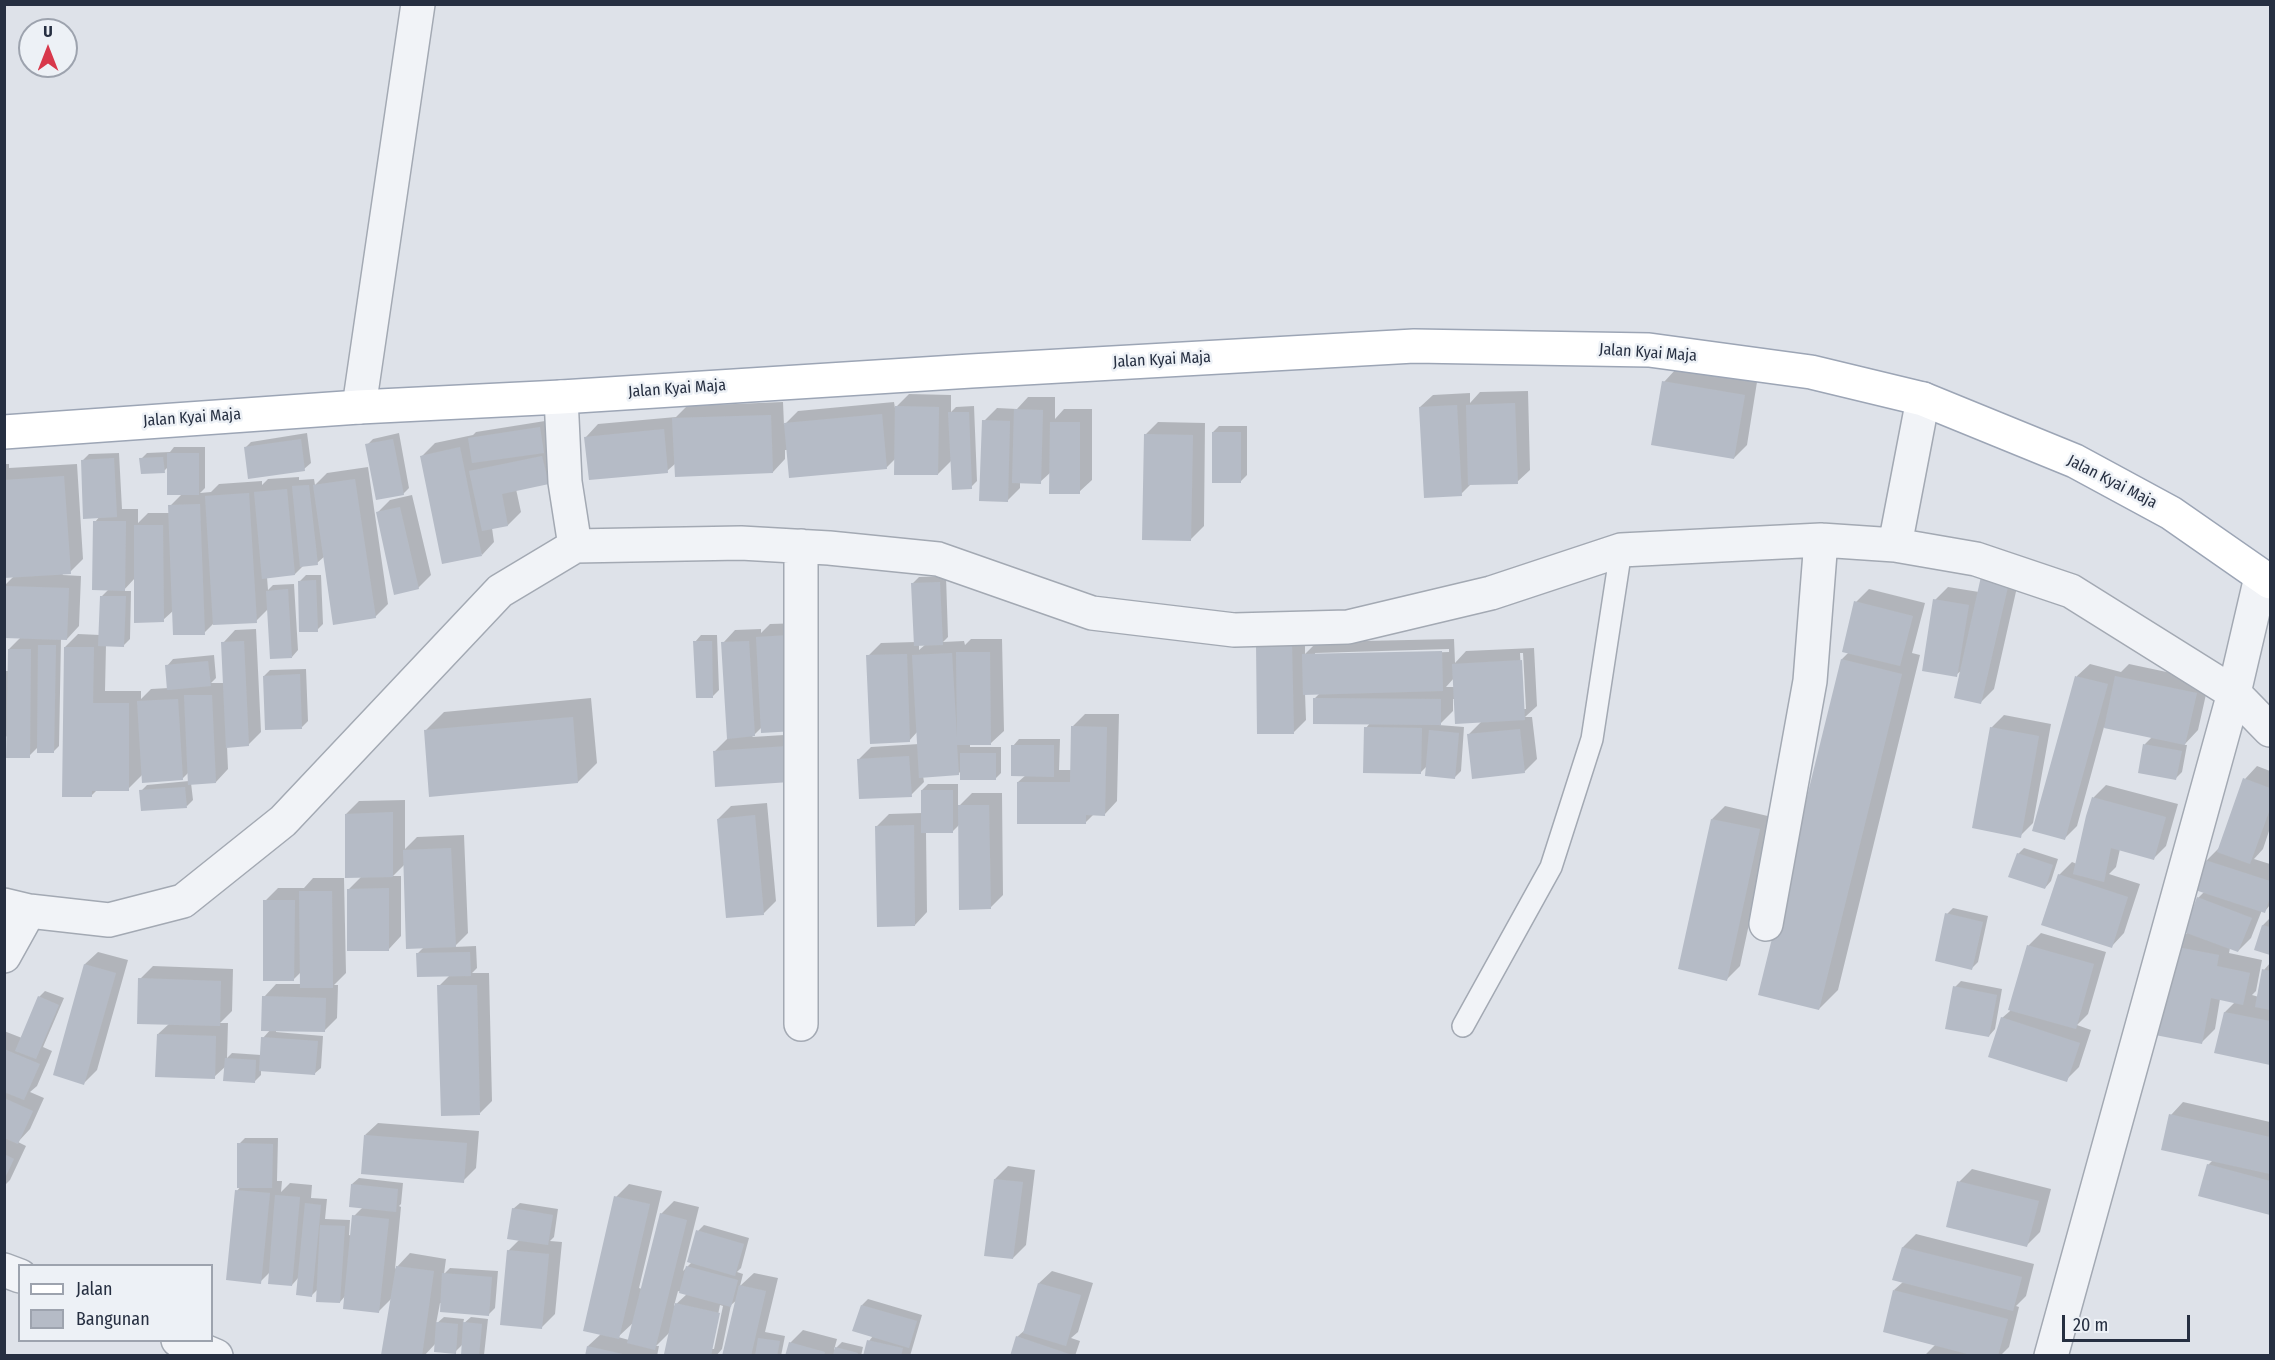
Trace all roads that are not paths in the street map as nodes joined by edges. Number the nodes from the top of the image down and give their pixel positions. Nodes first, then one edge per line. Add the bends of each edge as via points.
1 (418, 4) edge
2 (561, 397) junction
3 (1923, 399) junction
4 (359, 407) junction
5 (4, 432) edge
6 (1897, 531) junction
7 (573, 534) junction
8 (1821, 540) junction
9 (801, 546) junction
10 (1621, 550) junction
11 (2266, 579) edge
12 (2237, 678) junction
13 (2271, 730) edge
14 (17, 908) edge
15 (1766, 924) dead end
16 (4, 956) edge
17 (801, 1024) dead end
18 (1463, 1026) dead end
19 (181, 1342) edge
20 (216, 1356) edge
21 (2051, 1356) edge

1 - 4 street
2 - 3 main road, Jalan Kyai Maja via 1414,346 1649,350 1810,372
2 - 4 main road, Jalan Kyai Maja
2 - 7 street via 565,482
3 - 6 street
3 - 11 main road, Jalan Kyai Maja via 2075,461 2171,513
4 - 5 main road, Jalan Kyai Maja
6 - 8 street
6 - 12 street via 2071,591
7 - 9 street
7 - 14 street via 500,591 283,821 183,901 109,920
8 - 10 street
8 - 15 street via 1810,681
9 - 10 street via 939,559 1092,613 1234,630 1348,627 1491,593
9 - 17 street
10 - 18 lane via 1592,739 1551,867
11 - 12 street via 2250,619
12 - 13 street
12 - 21 street
14 - 16 street
19 - 20 street

